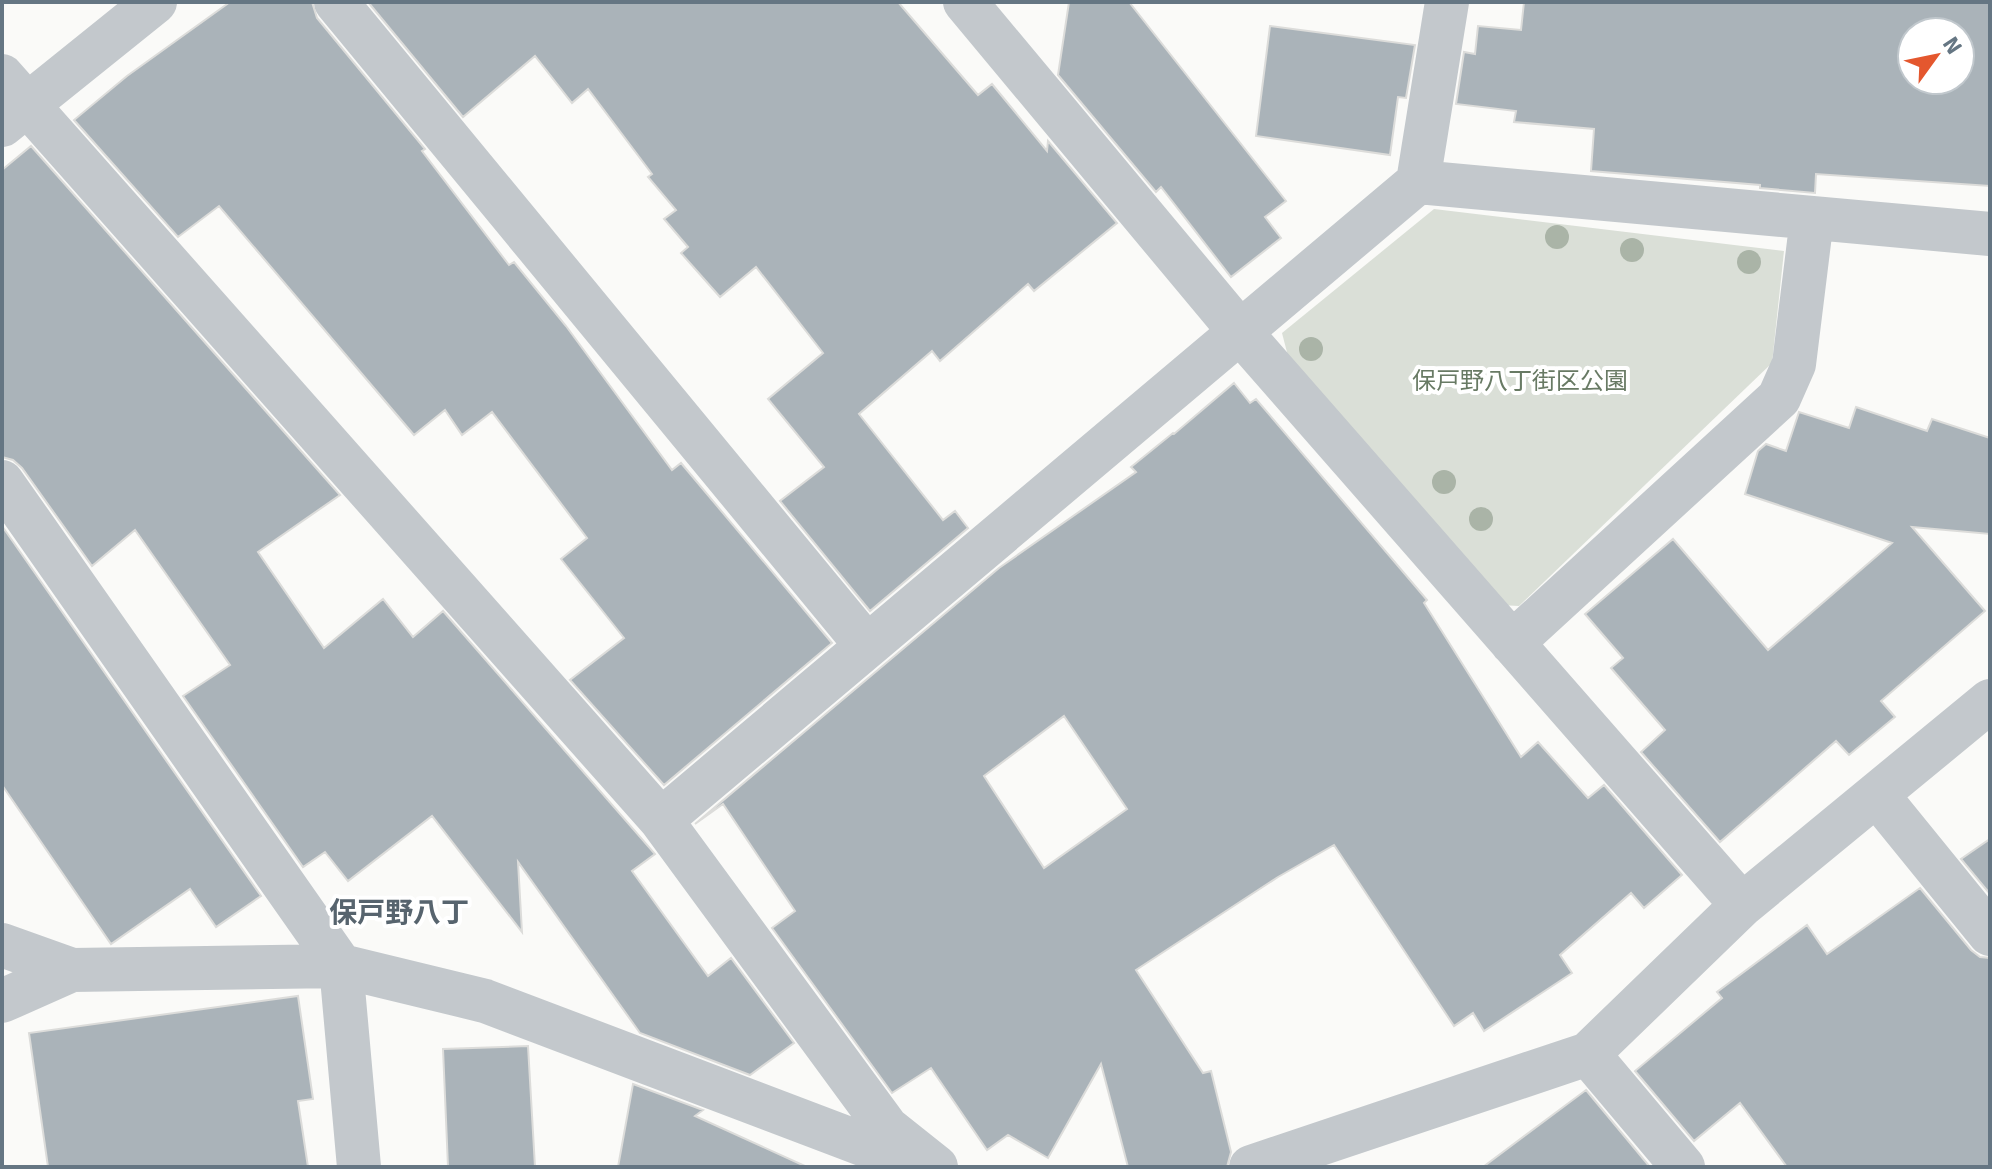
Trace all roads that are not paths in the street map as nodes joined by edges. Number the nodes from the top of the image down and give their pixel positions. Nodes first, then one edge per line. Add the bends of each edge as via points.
1 (155, 2) edge
2 (336, 2) edge
3 (965, 2) edge
4 (1447, 2) edge
5 (10, 102) edge
6 (1418, 182) junction
7 (1812, 218) junction
8 (1990, 234) edge
9 (1241, 333) junction
10 (2, 482) edge
11 (1512, 643) junction
12 (867, 646) junction
13 (1990, 701) edge
14 (1877, 795) junction
15 (661, 820) junction
16 (1742, 905) junction
17 (1990, 934) edge
18 (2, 945) edge
19 (341, 966) junction
20 (72, 970) junction
21 (2, 1001) edge
22 (1588, 1054) junction
23 (359, 1167) edge
24 (924, 1167) edge
25 (936, 1167) edge
26 (1251, 1167) edge
27 (1683, 1167) edge

1 - 5 street
2 - 12 street
3 - 9 street
4 - 6 street
5 - 15 street
6 - 7 street
6 - 9 street
7 - 8 street
7 - 11 street via 1794,364 1779,398
9 - 11 street
9 - 12 street
10 - 19 street
11 - 16 street
12 - 15 street
13 - 14 street
14 - 16 street
14 - 17 street
15 - 25 street via 887,1128
16 - 22 street
18 - 20 street
19 - 20 street
19 - 23 street
19 - 24 street via 485,1001
20 - 21 street
22 - 26 street
22 - 27 street

